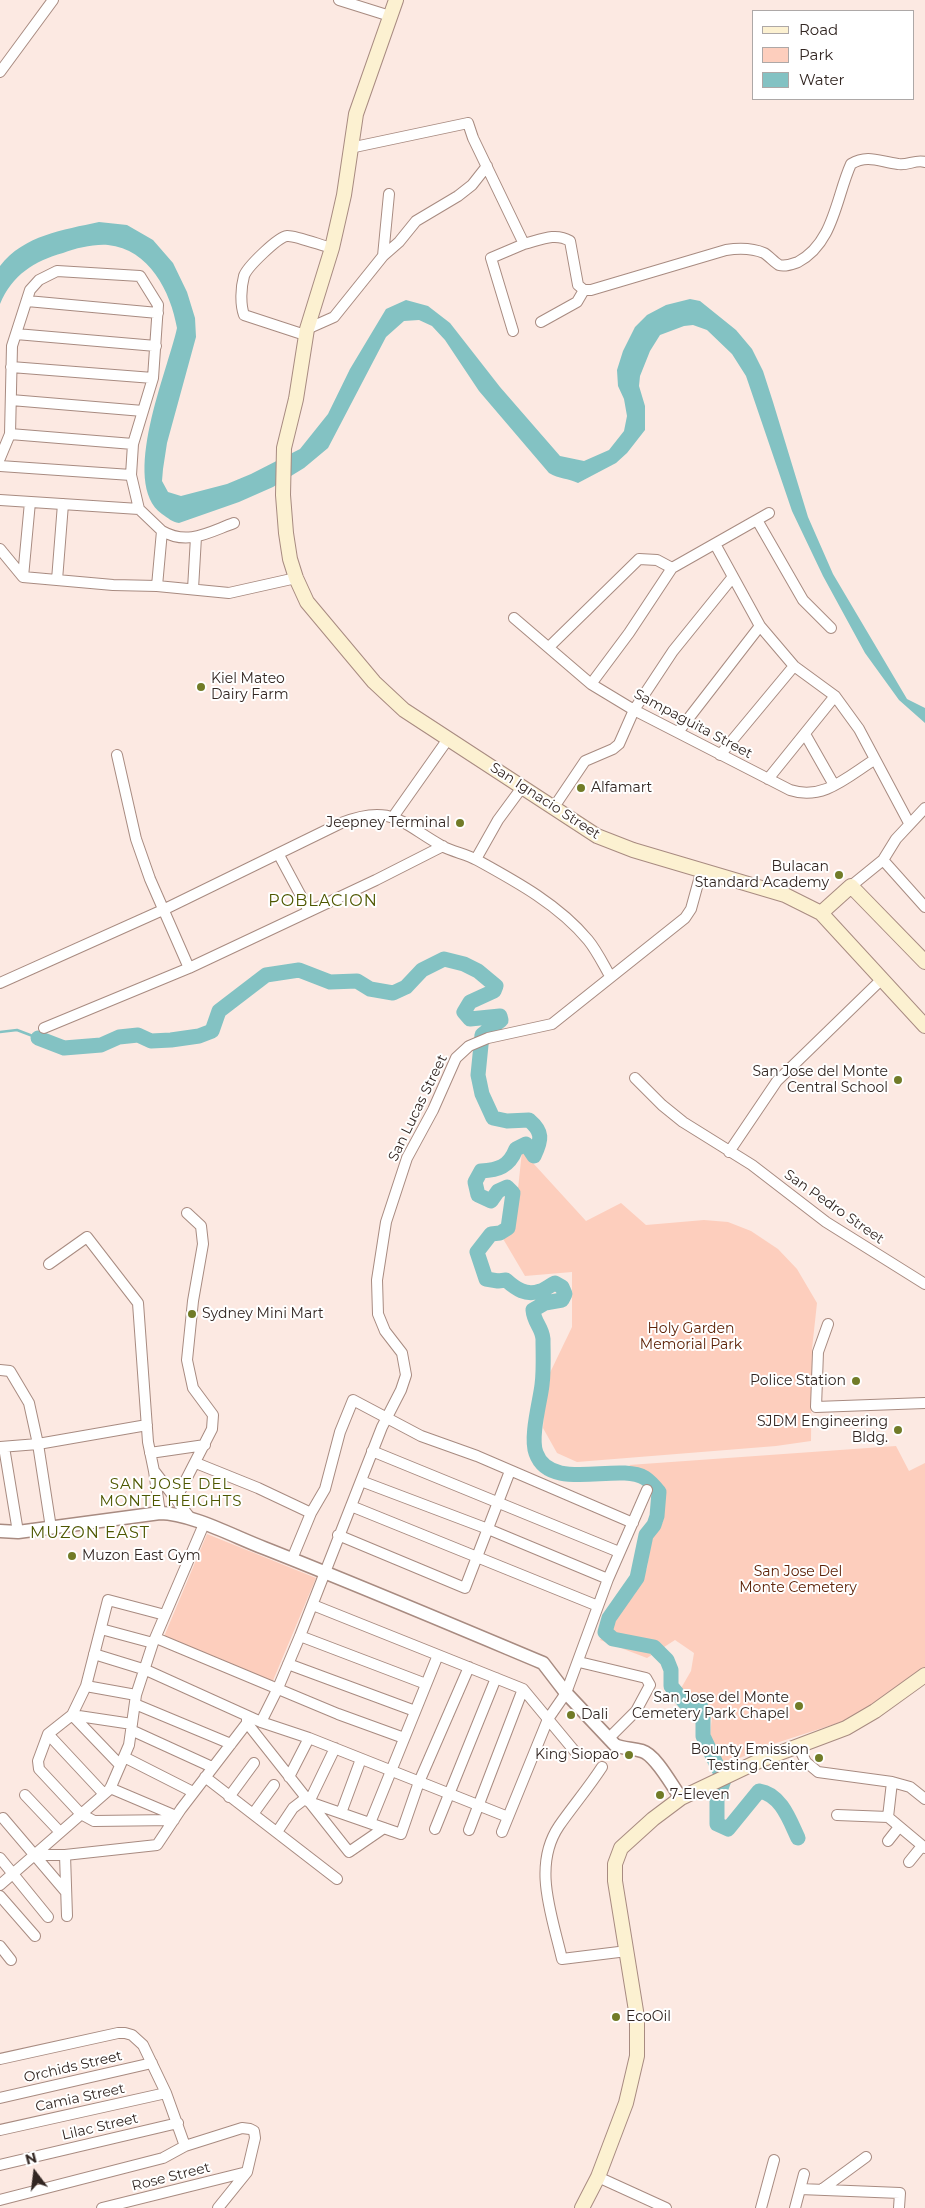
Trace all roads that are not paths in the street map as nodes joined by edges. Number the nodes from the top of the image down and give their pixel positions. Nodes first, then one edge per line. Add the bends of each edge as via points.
1 (53, 0) edge
2 (339, 0) edge
3 (396, 0) edge
4 (390, 16) junction
5 (0, 72) edge
6 (350, 148) junction
7 (925, 162) edge
8 (487, 166) junction
9 (389, 194) dead end
10 (524, 244) junction
11 (332, 248) junction
12 (383, 256) junction
13 (584, 290) junction
14 (27, 301) junction
15 (158, 313) junction
16 (541, 322) dead end
17 (513, 331) dead end
18 (306, 332) junction
19 (16, 334) junction
20 (156, 346) junction
21 (11, 367) junction
22 (153, 378) junction
23 (11, 400) junction
24 (143, 411) junction
25 (10, 434) junction
26 (133, 444) junction
27 (0, 458) edge
28 (0, 466) edge
29 (131, 475) junction
30 (0, 500) edge
31 (30, 502) junction
32 (63, 504) junction
33 (139, 509) junction
34 (769, 512) dead end
35 (756, 520) junction
36 (234, 523) dead end
37 (162, 531) junction
38 (196, 537) junction
39 (715, 544) junction
40 (0, 550) edge
41 (672, 568) junction
42 (23, 577) junction
43 (296, 578) junction
44 (732, 578) junction
45 (56, 580) junction
46 (157, 586) junction
47 (193, 589) junction
48 (514, 618) dead end
49 (760, 626) junction
50 (832, 628) dead end
51 (550, 648) junction
52 (794, 666) junction
53 (591, 684) junction
54 (835, 696) junction
55 (634, 710) junction
56 (678, 732) junction
57 (805, 734) junction
58 (448, 739) junction
59 (117, 755) dead end
60 (720, 755) junction
61 (874, 760) junction
62 (768, 778) junction
63 (834, 785) junction
64 (523, 786) junction
65 (554, 807) junction
66 (925, 808) edge
67 (393, 817) junction
68 (909, 823) junction
69 (443, 846) junction
70 (279, 855) junction
71 (476, 859) junction
72 (883, 860) junction
73 (702, 869) junction
74 (851, 886) junction
75 (925, 907) edge
76 (165, 910) junction
77 (309, 911) junction
78 (821, 913) junction
79 (925, 962) edge
80 (189, 968) junction
81 (610, 976) junction
82 (882, 980) junction
83 (0, 983) edge
84 (925, 1026) edge
85 (44, 1028) dead end
86 (635, 1078) dead end
87 (729, 1152) junction
88 (188, 1213) dead end
89 (49, 1264) dead end
90 (925, 1284) edge
91 (828, 1324) dead end
92 (0, 1370) edge
93 (925, 1402) edge
94 (387, 1420) junction
95 (147, 1425) junction
96 (38, 1444) junction
97 (205, 1445) junction
98 (2, 1447) edge
99 (372, 1451) junction
100 (150, 1453) junction
101 (196, 1464) junction
102 (154, 1471) junction
103 (510, 1471) junction
104 (361, 1481) junction
105 (647, 1490) dead end
106 (176, 1499) junction
107 (498, 1502) junction
108 (351, 1506) junction
109 (160, 1513) junction
110 (311, 1513) junction
111 (191, 1519) junction
112 (633, 1523) junction
113 (204, 1524) junction
114 (51, 1528) junction
115 (488, 1529) junction
116 (0, 1531) edge
117 (18, 1532) junction
118 (338, 1535) junction
119 (620, 1552) junction
120 (476, 1556) junction
121 (292, 1559) junction
122 (326, 1572) junction
123 (608, 1579) junction
124 (313, 1605) junction
125 (598, 1606) junction
126 (166, 1615) junction
127 (101, 1629) junction
128 (300, 1636) junction
129 (155, 1641) junction
130 (94, 1654) junction
131 (438, 1655) junction
132 (578, 1662) junction
133 (288, 1664) junction
134 (469, 1667) junction
135 (146, 1670) junction
136 (925, 1675) edge
137 (496, 1678) junction
138 (426, 1684) junction
139 (86, 1686) junction
140 (278, 1688) junction
141 (523, 1689) junction
142 (566, 1692) junction
143 (136, 1700) junction
144 (415, 1711) junction
145 (72, 1715) junction
146 (548, 1719) junction
147 (247, 1720) junction
148 (261, 1722) junction
149 (132, 1727) junction
150 (48, 1734) junction
151 (309, 1738) junction
152 (404, 1738) junction
153 (609, 1738) junction
154 (231, 1744) junction
155 (798, 1746) junction
156 (335, 1748) junction
157 (578, 1754) dead end
158 (361, 1758) junction
159 (122, 1761) junction
160 (254, 1763) dead end
161 (602, 1767) dead end
162 (212, 1768) junction
163 (390, 1770) junction
164 (205, 1777) junction
165 (289, 1777) junction
166 (419, 1782) junction
167 (892, 1782) junction
168 (274, 1785) dead end
169 (107, 1791) junction
170 (193, 1792) junction
171 (448, 1793) junction
172 (25, 1795) dead end
173 (229, 1797) junction
174 (681, 1798) junction
175 (925, 1799) edge
176 (308, 1800) junction
177 (478, 1805) junction
178 (341, 1813) junction
179 (81, 1814) junction
180 (253, 1814) junction
181 (837, 1816) dead end
182 (508, 1817) junction
183 (888, 1817) junction
184 (3, 1818) dead end
185 (175, 1818) junction
186 (370, 1823) junction
187 (899, 1827) junction
188 (384, 1828) junction
189 (435, 1829) dead end
190 (469, 1830) dead end
191 (60, 1832) junction
192 (277, 1832) junction
193 (502, 1832) dead end
194 (888, 1841) dead end
195 (924, 1847) edge
196 (35, 1854) junction
197 (65, 1855) junction
198 (0, 1858) edge
199 (909, 1862) dead end
200 (14, 1874) junction
201 (337, 1879) dead end
202 (0, 1885) edge
203 (66, 1892) junction
204 (0, 1896) edge
205 (67, 1916) dead end
206 (48, 1917) dead end
207 (35, 1936) dead end
208 (0, 1946) edge
209 (627, 1951) junction
210 (12, 1960) dead end
211 (0, 2059) edge
212 (152, 2063) junction
213 (166, 2094) junction
214 (0, 2098) edge
215 (178, 2123) junction
216 (0, 2130) edge
217 (185, 2146) junction
218 (866, 2157) dead end
219 (774, 2160) dead end
220 (0, 2165) edge
221 (247, 2172) junction
222 (804, 2174) dead end
223 (598, 2178) junction
224 (800, 2189) junction
225 (821, 2190) junction
226 (0, 2200) edge
227 (662, 2207) edge
228 (102, 2208) edge
229 (218, 2208) edge
230 (582, 2208) edge
231 (761, 2208) edge
232 (794, 2208) edge
233 (899, 2208) edge

1 - 5 street
2 - 4 street
3 - 4 main road, San Ignacio Street
4 - 6 main road, San Ignacio Street via 356,114
6 - 8 street via 468,123
6 - 11 main road, San Ignacio Street
7 - 13 street via 898,164 868,158 851,164 832,221 820,244 793,264 779,264 759,252 742,248
8 - 10 street
8 - 12 street via 458,196 416,221
9 - 12 street
10 - 13 street via 554,236 570,241 578,285
10 - 17 street via 491,258
11 - 18 main road, San Ignacio Street
11 - 18 street via 287,236 256,261 245,275 241,307 244,315
12 - 18 street via 334,317
13 - 16 street via 577,302
14 - 15 street
14 - 15 street via 30,290 39,280 57,271 140,276 158,305
14 - 19 street
15 - 20 street
18 - 43 main road, San Ignacio Street via 296,399 284,448 286,533
19 - 20 street
19 - 21 street
20 - 22 street
21 - 22 street
21 - 23 street
22 - 24 street
23 - 24 street
23 - 25 street
24 - 26 street
25 - 26 street
25 - 27 street
26 - 29 street
28 - 29 street
29 - 33 street
30 - 31 street
31 - 32 street
31 - 42 street
32 - 33 street
32 - 45 street
33 - 37 street
34 - 35 street
35 - 39 street
35 - 50 street via 803,600
36 - 38 street
37 - 38 street via 174,538
37 - 46 street
38 - 47 street
39 - 41 street
39 - 44 street
40 - 42 street
41 - 51 street via 657,560 639,558
41 - 53 street
42 - 45 street
43 - 47 street via 229,593
43 - 58 main road, San Ignacio Street via 307,602 374,682 404,710
44 - 49 street
44 - 55 street via 673,651
45 - 46 street
46 - 47 street
48 - 51 street, Sampaguita Street
49 - 52 street
49 - 56 street
51 - 53 street, Sampaguita Street
52 - 54 street
52 - 60 street
53 - 55 street, Sampaguita Street
54 - 57 street
54 - 61 street via 859,729
55 - 56 street, Sampaguita Street
55 - 65 street via 619,744 585,761
56 - 60 street, Sampaguita Street
57 - 62 street
57 - 63 street
58 - 64 main road, San Ignacio Street
58 - 67 street
59 - 76 street via 136,838
60 - 62 street, Sampaguita Street
61 - 63 street, Sampaguita Street
61 - 68 street
62 - 63 street, Sampaguita Street via 801,794 816,793
64 - 65 main road, San Ignacio Street
64 - 71 street via 498,820
65 - 73 main road, San Ignacio Street via 596,836
66 - 68 street
67 - 69 street via 405,821
67 - 70 street via 369,815 354,818
68 - 72 street
69 - 71 street
69 - 77 street
70 - 76 street
70 - 77 street
71 - 81 street via 556,907 589,941
72 - 74 street
72 - 75 street
73 - 78 main road, San Ignacio Street via 797,899
73 - 81 street, San Lucas Street via 691,909 685,918
74 - 78 main road
74 - 79 main road
76 - 80 street
76 - 83 street
77 - 80 street
78 - 82 main road, San Ignacio Street
80 - 85 street
81 - 94 street, San Lucas Street via 552,1024 487,1039 469,1046 456,1058 407,1158 386,1222 377,1280 378,1309 385,1332 402,1353 406,1375
82 - 84 main road, San Ignacio Street
82 - 87 street via 777,1081
86 - 87 street, San Pedro Street via 676,1116
87 - 90 street, San Pedro Street via 752,1165 826,1222
88 - 97 street via 201,1226 203,1244 193,1301 188,1360 193,1388 213,1415 212,1429
89 - 95 street via 87,1237 138,1303
91 - 93 street via 818,1352 816,1407
92 - 96 street via 10,1371 29,1403
94 - 99 street, San Lucas Street
94 - 103 street
94 - 110 street via 353,1400 340,1432 325,1489
95 - 96 street
95 - 100 street
96 - 98 street
96 - 114 street
97 - 100 street
97 - 101 street
98 - 117 street
99 - 104 street, San Lucas Street
99 - 107 street
100 - 102 street
101 - 106 street
101 - 110 street
102 - 106 street
102 - 109 street
103 - 107 street
103 - 112 street
104 - 108 street, San Lucas Street
104 - 115 street
105 - 112 street
106 - 111 street
107 - 115 street
107 - 119 street
108 - 118 street, San Lucas Street
108 - 120 street
109 - 111 street via 174,1513
109 - 114 street
110 - 121 street
111 - 113 street
112 - 119 street
113 - 121 street
113 - 126 street
114 - 117 street
115 - 120 street
115 - 123 street
116 - 117 street
118 - 120 street via 465,1588
118 - 122 street, San Lucas Street
119 - 123 street
120 - 125 street
121 - 122 street
122 - 124 street, San Lucas Street
122 - 142 street via 543,1663
123 - 125 street
124 - 128 street, San Lucas Street
124 - 131 street
125 - 132 street
126 - 127 street via 108,1600
126 - 129 street
127 - 129 street
127 - 130 street
128 - 133 street, San Lucas Street
128 - 138 street
129 - 135 street
129 - 140 street
130 - 135 street
130 - 139 street
131 - 134 street
131 - 138 street
132 - 142 street
132 - 153 street via 646,1678 650,1684 636,1711
133 - 140 street, San Lucas Street
133 - 144 street
134 - 137 street
134 - 166 street
135 - 143 street
135 - 147 street
136 - 155 main road via 846,1728
137 - 141 street
137 - 171 street
138 - 144 street
139 - 143 street
139 - 145 street
140 - 148 street, San Lucas Street
140 - 152 street
141 - 146 street
141 - 177 street
142 - 146 street
142 - 153 street
143 - 149 street
143 - 154 street
144 - 152 street
145 - 149 street
145 - 150 street
145 - 159 street
146 - 157 street
146 - 182 street
147 - 148 street
147 - 154 street
147 - 165 street
148 - 151 street
149 - 159 street
149 - 162 street
150 - 169 street
150 - 179 street via 38,1761 39,1769
151 - 156 street
151 - 165 street
152 - 163 street
153 - 174 street via 622,1748 649,1754
154 - 162 street
155 - 167 street via 806,1762 818,1772
155 - 174 main road
156 - 158 street
156 - 176 street
158 - 163 street
158 - 178 street
159 - 169 street
159 - 170 street
160 - 173 street
161 - 209 street via 558,1828 545,1858 544,1879 562,1959
162 - 164 street
163 - 166 street
163 - 186 street
164 - 170 street
164 - 173 street
165 - 176 street
166 - 171 street
166 - 188 street via 401,1834
167 - 175 street via 910,1787
167 - 183 street
168 - 180 street
169 - 179 street
169 - 185 street
170 - 185 street
171 - 177 street
171 - 189 street
172 - 191 street
173 - 180 street
174 - 209 main road via 629,1840 621,1848 615,1864
176 - 178 street
176 - 188 street via 348,1852
176 - 192 street via 293,1808
177 - 182 street
177 - 190 street
178 - 186 street
179 - 185 street via 98,1822
179 - 191 street
180 - 192 street
181 - 183 street
182 - 193 street
183 - 187 street
184 - 196 street
185 - 197 street via 157,1845
186 - 188 street
187 - 194 street
187 - 195 street
191 - 196 street
192 - 201 street
195 - 199 street
196 - 197 street
196 - 200 street
196 - 203 street
197 - 203 street
198 - 200 street
200 - 202 street
200 - 206 street
203 - 205 street
204 - 207 street
208 - 210 street
209 - 223 main road via 637,2017 637,2056 626,2103
211 - 212 street via 126,2033 144,2044
212 - 213 street
212 - 214 street, Orchids Street
213 - 215 street
213 - 216 street, Camia Street
215 - 217 street
215 - 220 street, Lilac Street
217 - 221 street via 242,2128 250,2129 254,2131 255,2138
217 - 226 street via 163,2158
218 - 225 street
219 - 231 street
221 - 228 street, Rose Street
221 - 229 street
222 - 224 street
223 - 227 street
223 - 230 main road
224 - 225 street
224 - 232 street
225 - 233 street via 900,2193

